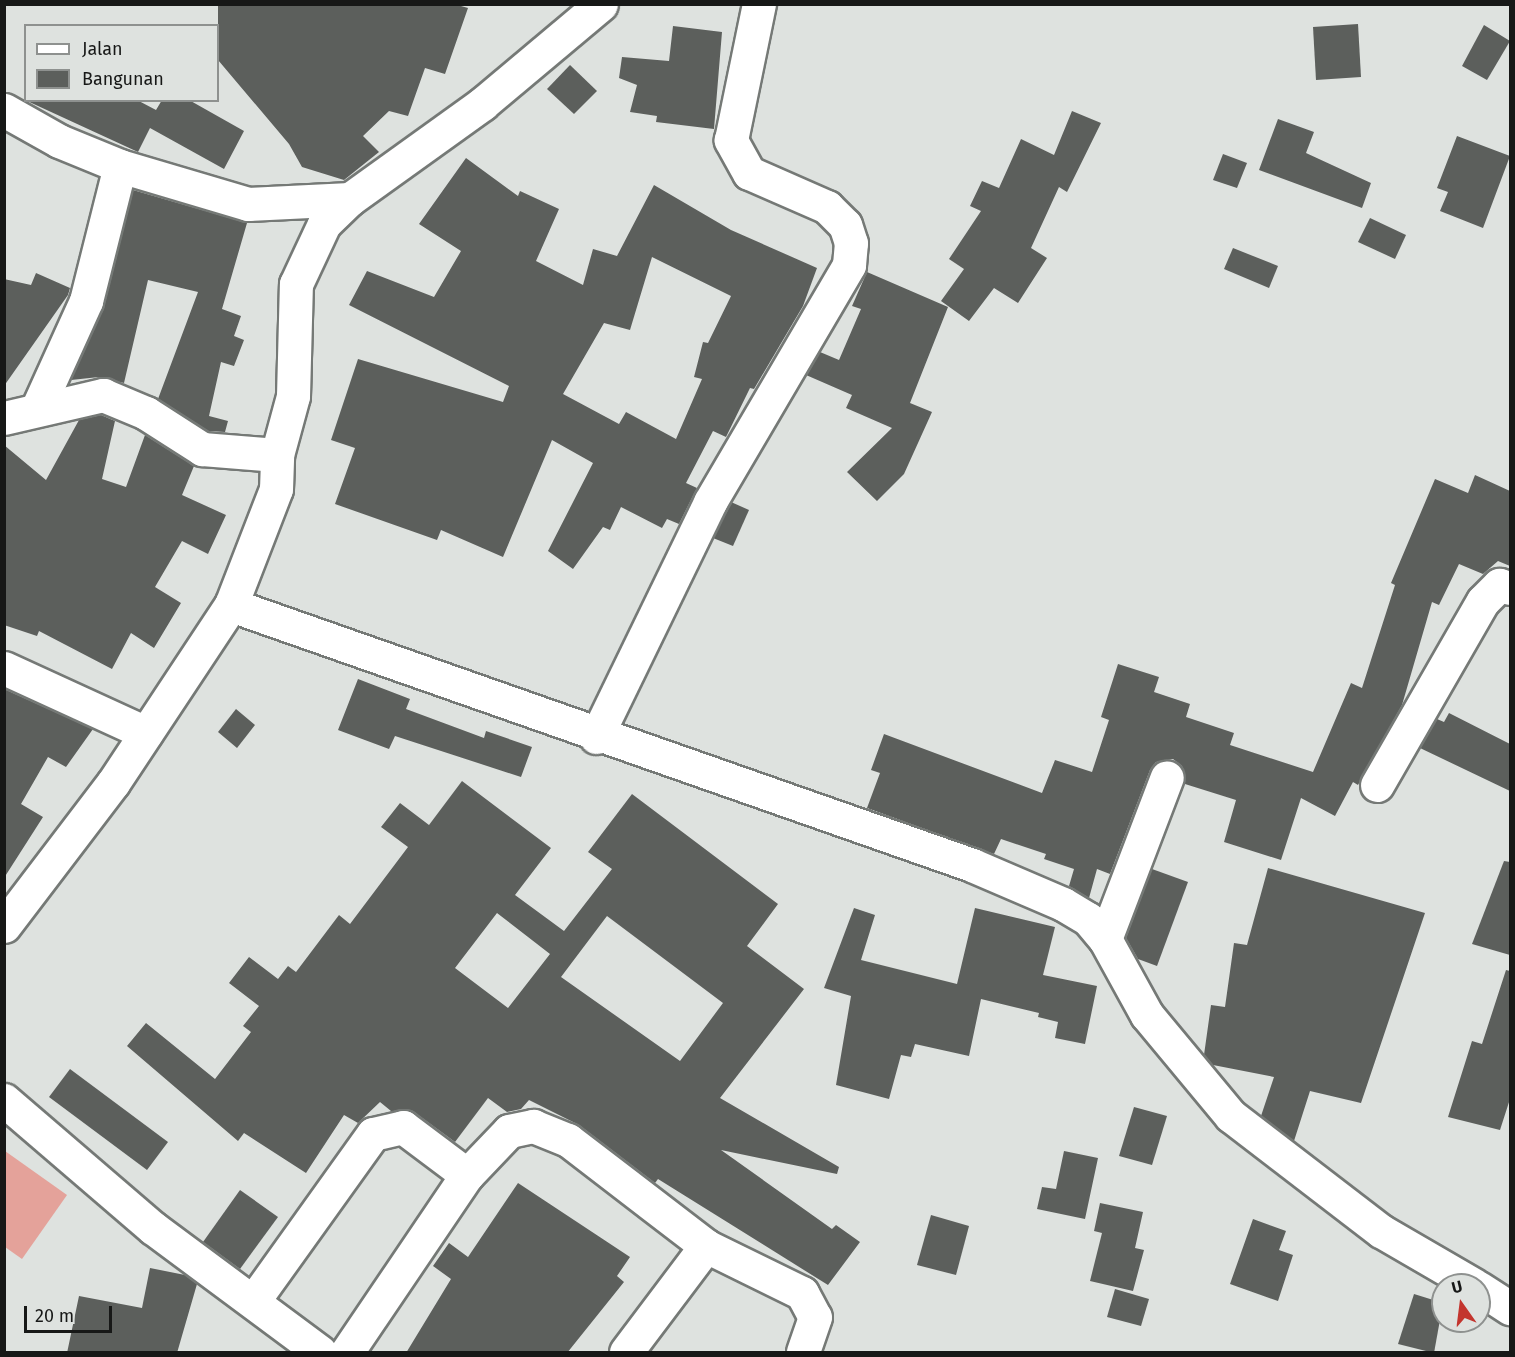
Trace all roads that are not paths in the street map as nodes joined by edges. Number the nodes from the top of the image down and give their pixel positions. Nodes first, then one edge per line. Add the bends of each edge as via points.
1 (601, 4) edge
2 (759, 4) edge
3 (4, 110) edge
4 (120, 166) junction
5 (350, 199) junction
6 (37, 409) junction
7 (4, 418) edge
8 (277, 454) junction
9 (1510, 588) edge
10 (231, 605) junction
11 (4, 668) edge
12 (146, 733) junction
13 (596, 738) junction
14 (1167, 777) dead end
15 (1377, 784) dead end
16 (4, 926) edge
17 (1105, 939) junction
18 (4, 1100) edge
19 (467, 1175) junction
20 (706, 1246) junction
21 (1453, 1273) edge
22 (1491, 1296) edge
23 (255, 1300) junction
24 (1510, 1308) edge
25 (320, 1353) edge
26 (347, 1353) edge
27 (626, 1353) edge
28 (803, 1353) edge

1 - 5 street via 482,104
2 - 13 street via 730,140 749,173 827,207 845,225 851,243 849,265 710,502
3 - 4 street via 59,141
4 - 5 street via 248,204
4 - 6 street via 86,301
5 - 8 street via 324,224 296,284 292,396
6 - 7 street
6 - 8 street via 103,395 146,413 202,449
8 - 10 street via 276,489
9 - 15 street via 1499,585 1483,601
10 - 12 street
10 - 13 street
11 - 12 street
12 - 16 street
13 - 17 street via 972,865 1063,904 1088,919
14 - 17 street
17 - 21 street via 1147,1015 1231,1116 1381,1231
18 - 23 street via 153,1228
19 - 20 street via 509,1131 533,1126 547,1130 568,1140
19 - 23 street via 403,1127 386,1127 373,1134
19 - 26 street
20 - 27 street
20 - 28 street via 811,1301 814,1332
22 - 24 street
23 - 25 street

